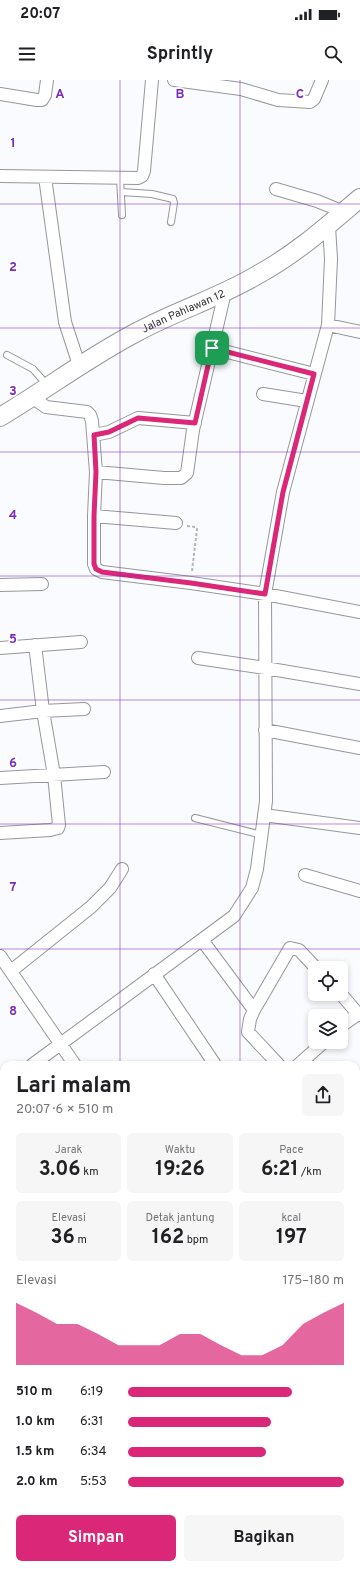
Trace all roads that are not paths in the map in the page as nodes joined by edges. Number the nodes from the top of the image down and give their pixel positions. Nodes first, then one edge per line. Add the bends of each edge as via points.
1 (48, 80) edge
2 (152, 80) edge
3 (174, 80) edge
4 (322, 80) edge
5 (252, 86) edge
6 (0, 94) edge
7 (0, 176) edge
8 (45, 177) junction
9 (120, 178) junction
10 (276, 189) dead end
11 (121, 192) junction
12 (360, 198) edge
13 (344, 212) junction
14 (122, 215) dead end
15 (172, 222) dead end
16 (329, 226) junction
17 (225, 292) junction
18 (328, 325) junction
19 (360, 332) edge
20 (212, 348) junction
21 (6, 355) dead end
22 (79, 365) junction
23 (314, 374) junction
24 (48, 386) junction
25 (263, 394) dead end
26 (32, 397) junction
27 (307, 401) junction
28 (0, 417) edge
29 (195, 423) junction
30 (94, 435) junction
31 (96, 472) junction
32 (94, 516) junction
33 (176, 524) road end
34 (42, 584) dead end
35 (0, 585) edge
36 (265, 594) junction
37 (360, 612) edge
38 (81, 642) dead end
39 (35, 645) junction
40 (0, 648) edge
41 (198, 658) dead end
42 (265, 668) junction
43 (360, 684) edge
44 (84, 709) dead end
45 (43, 711) junction
46 (0, 716) edge
47 (265, 730) junction
48 (360, 748) edge
49 (104, 772) dead end
50 (54, 775) junction
51 (0, 778) edge
52 (264, 815) junction
53 (195, 818) dead end
54 (360, 828) edge
55 (0, 832) edge
56 (262, 835) junction
57 (122, 869) dead end
58 (306, 875) dead end
59 (360, 891) edge
60 (202, 940) junction
61 (0, 956) edge
62 (309, 961) edge
63 (11, 971) junction
64 (154, 974) junction
65 (347, 1001) edge
66 (254, 1010) junction
67 (359, 1015) edge
68 (348, 1022) edge
69 (60, 1044) junction
70 (316, 1049) edge
71 (37, 1061) edge
72 (72, 1061) edge
73 (213, 1061) edge
74 (275, 1061) edge
75 (303, 1061) edge

1 - 6 street via 42,100
2 - 9 street via 144,171 138,178
3 - 5 street via 242,89
4 - 5 street via 314,99 310,102 278,100
7 - 8 street
8 - 9 street
8 - 22 street via 65,322
9 - 11 lane
10 - 13 street
11 - 14 lane
11 - 15 lane via 152,194 173,199
12 - 13 main road, Jalan Pahlawan 12
13 - 16 main road, Jalan Pahlawan 12
16 - 17 main road, Jalan Pahlawan 12 via 259,275
16 - 18 street via 331,259
17 - 20 street
17 - 22 main road, Jalan Pahlawan 12 via 140,330
18 - 19 street
18 - 23 street
20 - 23 street
20 - 29 street
21 - 24 lane via 33,369
22 - 24 main road, Jalan Pahlawan 12
23 - 27 street
24 - 26 main road, Jalan Pahlawan 12
25 - 27 street
26 - 28 main road, Jalan Pahlawan 12
26 - 30 street via 46,407 86,412 90,415
27 - 36 street via 283,492
29 - 30 street via 138,418 114,430
29 - 31 street via 188,471 183,477 164,478
30 - 31 street
31 - 32 street
32 - 33 street
32 - 36 street via 94,564 96,569 102,572
34 - 35 street
36 - 37 street
36 - 42 street
38 - 39 street
39 - 40 street
39 - 45 street
41 - 42 street
42 - 43 street
42 - 47 street
44 - 45 street
45 - 46 street
45 - 50 street
47 - 48 street
47 - 52 street
49 - 50 street
50 - 51 street
50 - 55 street via 58,828
52 - 54 street
52 - 56 street
53 - 56 lane
56 - 60 street via 258,869 244,903 234,916
57 - 63 street via 110,888 91,907
58 - 59 street
60 - 64 street
60 - 66 street
61 - 63 street
62 - 66 street via 299,950 290,948
63 - 69 street
64 - 69 street
64 - 73 street
65 - 67 street
66 - 74 street via 248,1032
67 - 68 street
69 - 71 street
69 - 72 street
70 - 75 street

